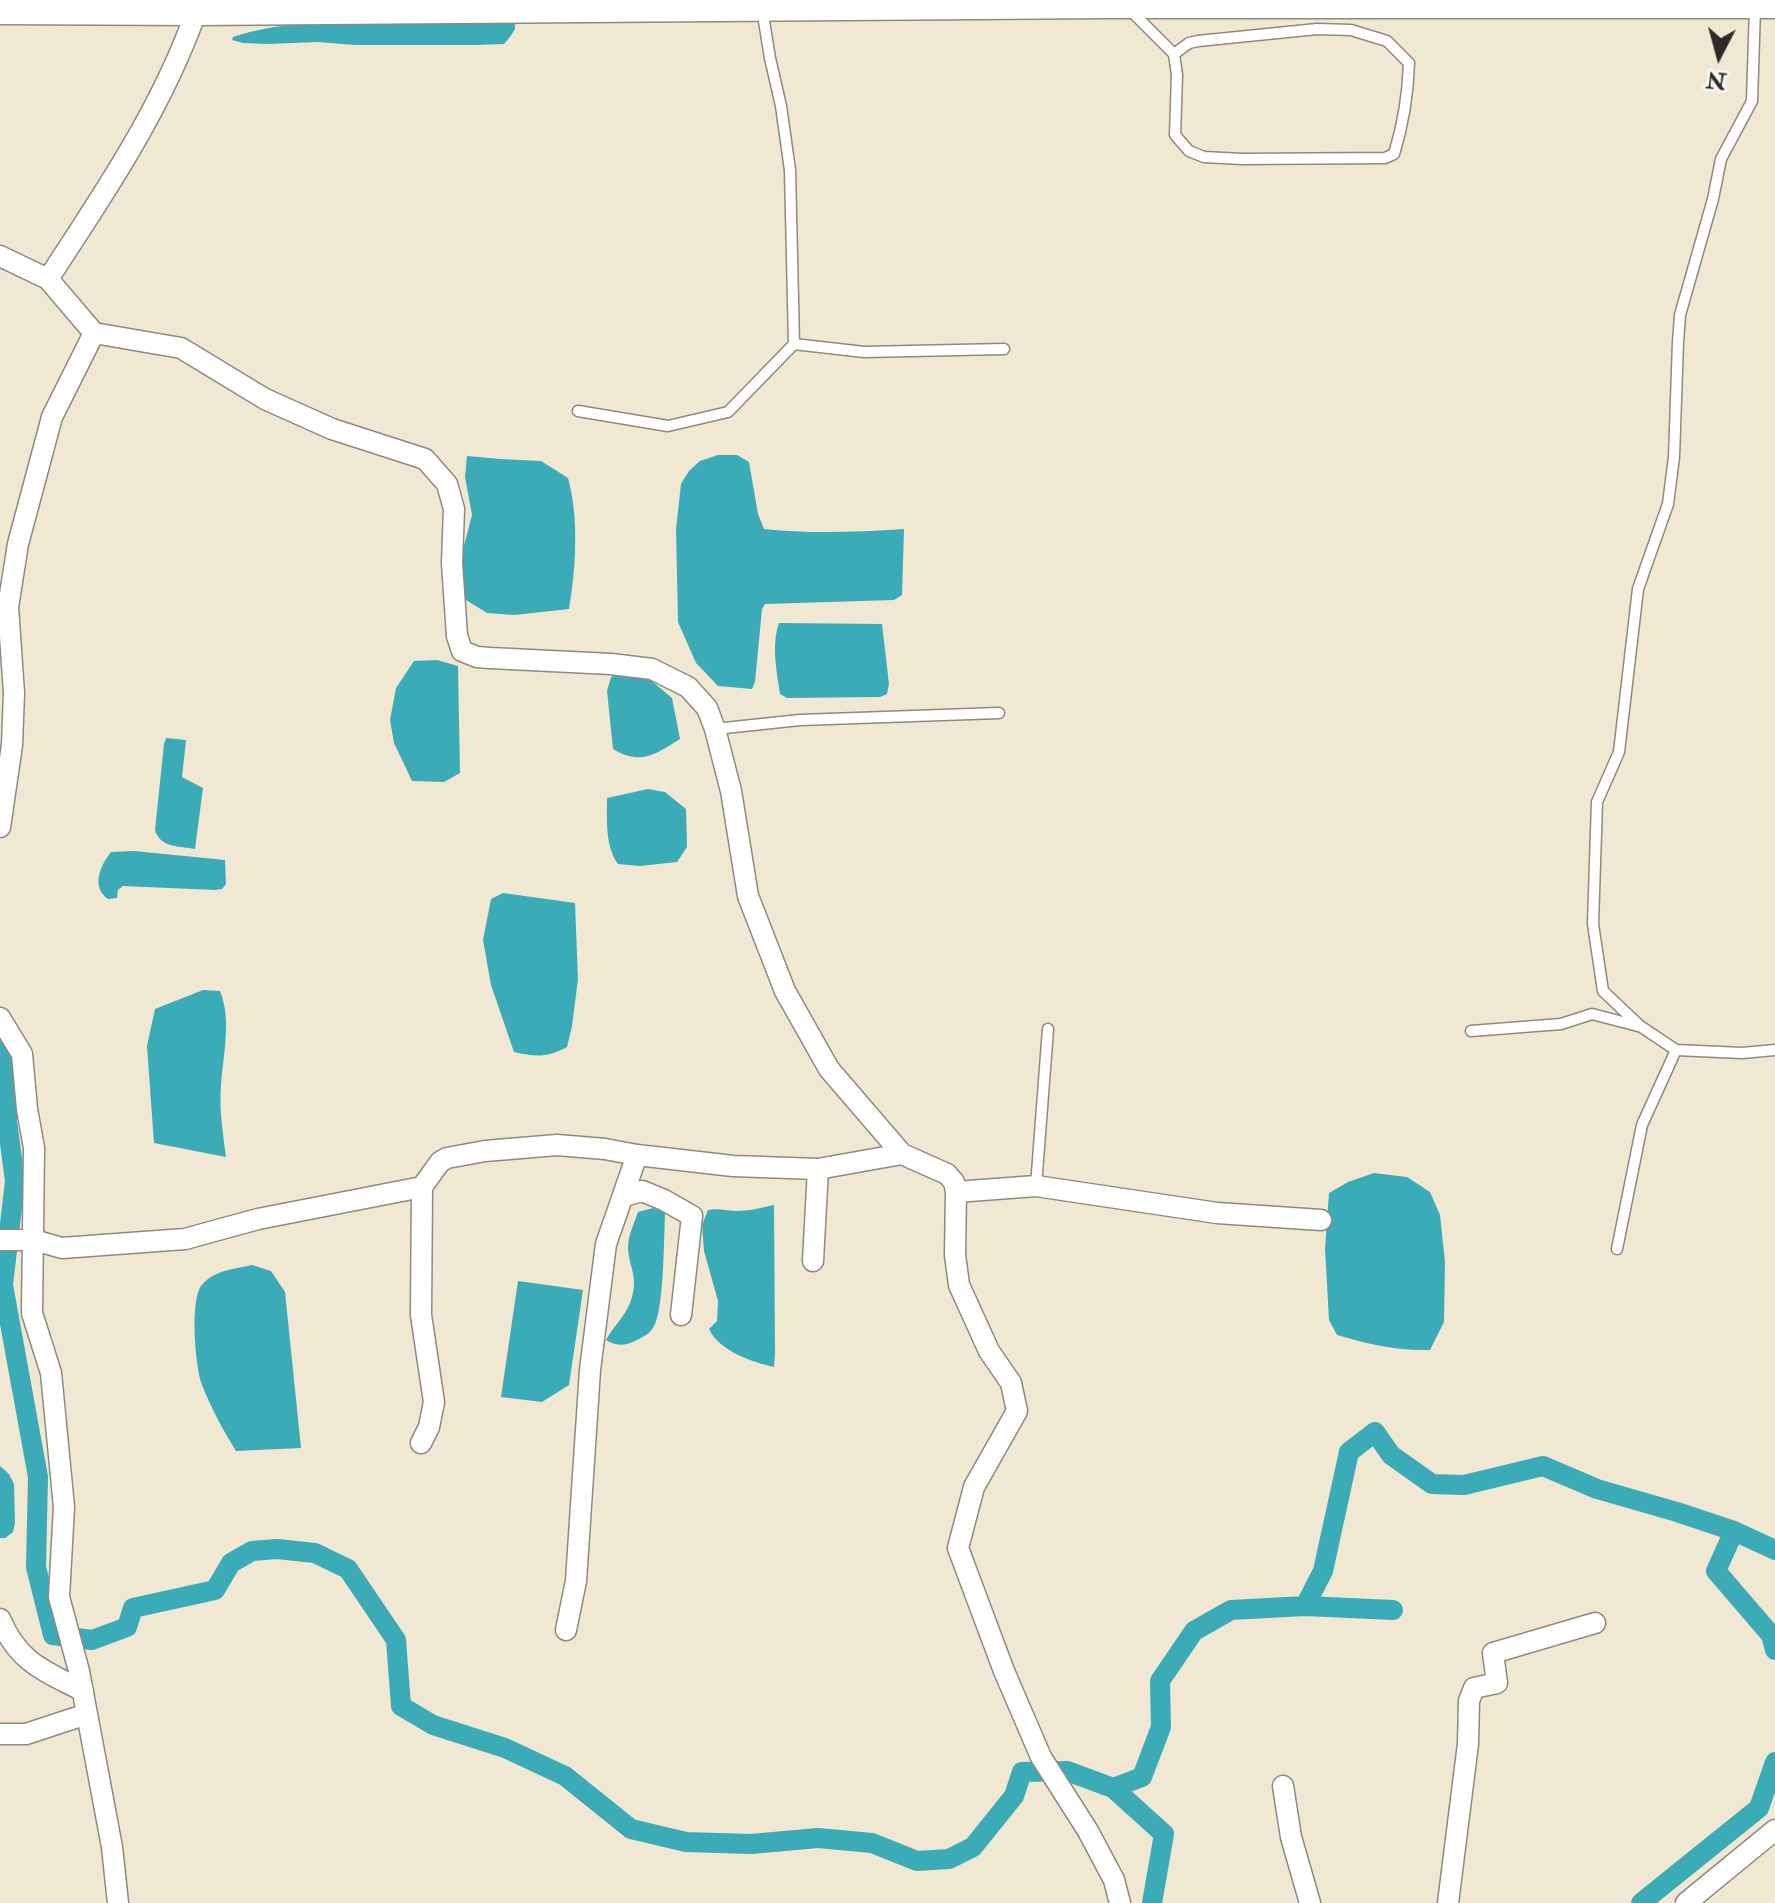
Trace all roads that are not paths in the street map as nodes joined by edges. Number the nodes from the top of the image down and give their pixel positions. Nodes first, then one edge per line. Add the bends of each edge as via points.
1 (1761, 4) edge
2 (1125, 5) junction
3 (762, 7) junction
4 (0, 11) edge
5 (196, 12) junction
6 (1174, 54) junction
7 (0, 256) edge
8 (48, 279) junction
9 (94, 333) junction
10 (794, 344) junction
11 (1004, 349) dead end
12 (578, 411) dead end
13 (4, 607) edge
14 (999, 713) dead end
15 (715, 729) junction
16 (0, 827) edge
17 (0, 1018) edge
18 (1640, 1026) junction
19 (1048, 1029) dead end
20 (1471, 1031) dead end
21 (1676, 1050) junction
22 (1775, 1050) edge
23 (902, 1154) junction
24 (637, 1155) junction
25 (818, 1169) junction
26 (1036, 1186) junction
27 (422, 1187) junction
28 (956, 1192) junction
29 (624, 1196) junction
30 (1321, 1220) dead end
31 (0, 1240) edge
32 (34, 1240) junction
33 (1617, 1249) dead end
34 (813, 1261) dead end
35 (681, 1315) dead end
36 (421, 1443) dead end
37 (0, 1619) edge
38 (1595, 1623) dead end
39 (566, 1630) dead end
40 (81, 1681) junction
41 (87, 1714) junction
42 (0, 1734) edge
43 (1283, 1786) dead end
44 (1775, 1830) edge
45 (118, 1903) edge
46 (1120, 1903) edge
47 (1310, 1903) edge
48 (1448, 1903) edge
49 (1686, 1903) edge

1 - 2 street
1 - 18 lane via 1752,101 1721,159 1680,315 1668,504 1638,589 1619,752 1597,802 1593,924 1603,991
2 - 3 street
2 - 6 lane
3 - 5 street
3 - 10 lane via 790,170
4 - 5 street
5 - 8 street via 182,50 114,179
6 - 6 lane via 1175,135 1189,151 1242,159 1394,154 1409,63 1387,41 1351,30 1317,29 1198,41
7 - 8 street
8 - 9 street
9 - 13 street via 52,417
9 - 15 street via 181,348 265,399 332,429 425,459 447,484 454,509 452,563 462,651 477,657 652,669 688,687 707,708
10 - 11 lane via 864,352
10 - 12 lane via 728,412 668,426
13 - 16 street via 14,706
14 - 15 lane via 800,720
15 - 23 street via 748,896 785,991 829,1069
17 - 32 street via 22,1054 34,1148
18 - 20 lane via 1592,1014 1561,1024
18 - 21 lane
19 - 26 lane
21 - 22 lane
21 - 33 lane via 1642,1125
23 - 25 street
23 - 28 street via 947,1174
24 - 25 street
24 - 27 street via 557,1145 485,1151 447,1158
24 - 29 street
25 - 34 street
26 - 28 street
26 - 30 street via 1217,1213
27 - 32 street via 185,1239 62,1248
27 - 36 street via 421,1315 434,1402
28 - 46 street via 959,1285 989,1351 1011,1383 1017,1411 974,1487 958,1548 1041,1757 1088,1831
29 - 35 street via 642,1191 692,1216
29 - 39 street via 606,1244 590,1370 576,1581
31 - 32 street
32 - 40 street via 32,1313 51,1373 64,1507 59,1597
37 - 40 street via 17,1650 35,1666
38 - 48 street via 1493,1653 1497,1683 1474,1688
40 - 41 street
41 - 42 street via 26,1734
41 - 45 street
43 - 47 street
44 - 49 street

